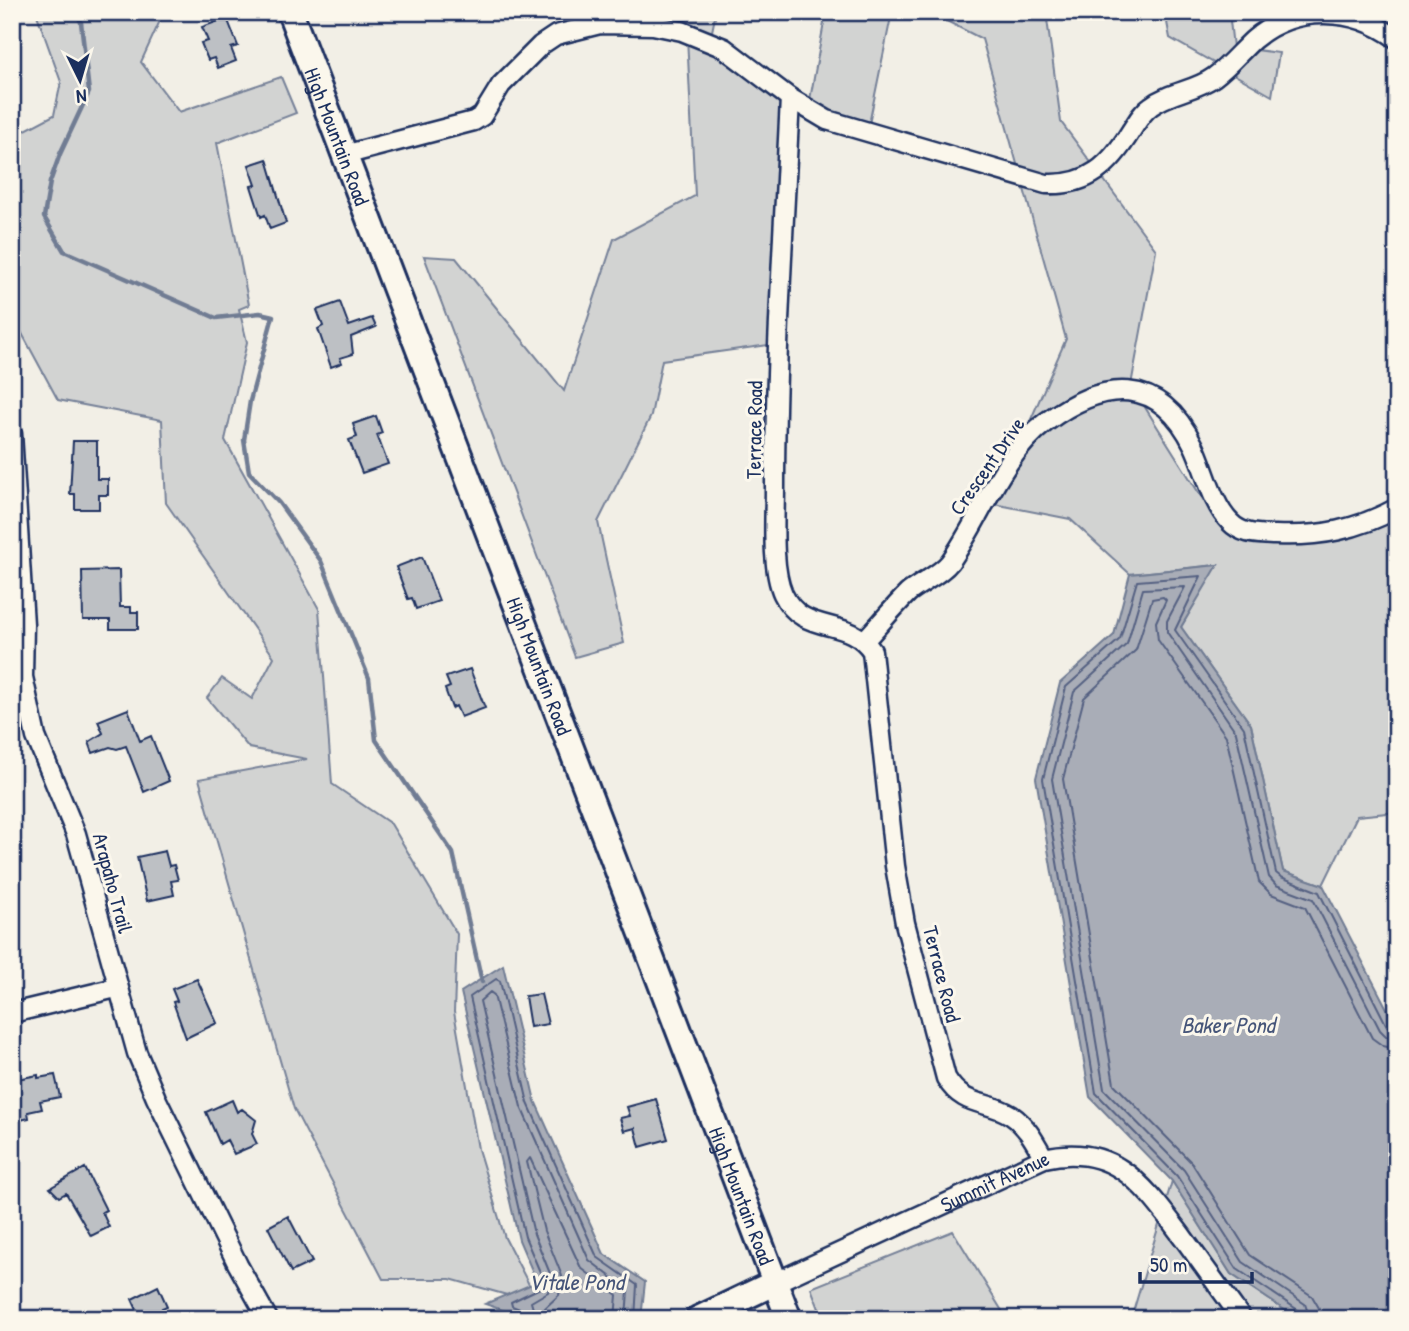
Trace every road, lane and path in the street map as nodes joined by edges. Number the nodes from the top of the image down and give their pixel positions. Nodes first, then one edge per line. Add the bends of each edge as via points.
1 (290, 12) edge
2 (1329, 13) edge
3 (1397, 39) edge
4 (790, 98) junction
5 (344, 155) junction
6 (12, 435) edge
7 (1397, 508) edge
8 (865, 640) junction
9 (17, 678) edge
10 (116, 988) junction
11 (12, 1013) edge
12 (1044, 1158) junction
13 (775, 1283) junction
14 (268, 1319) edge
15 (698, 1319) edge
16 (789, 1319) edge
17 (1242, 1319) edge

1 - 5 main road, High Mountain Road
2 - 3 street via 1368,21
2 - 4 street via 1305,15 1267,30 1212,79 1151,105 1105,167 1075,183 1046,184 840,124
4 - 5 street via 733,53 703,38 653,25 600,24 573,29 541,45 501,85 474,121
4 - 8 street, Terrace Road via 775,434 778,579 790,606 801,616 815,624 845,628
5 - 13 main road, High Mountain Road
6 - 9 street, Arapaho Trail via 23,624
7 - 8 street, Crescent Drive via 1325,534 1242,531 1224,515 1193,444 1167,410 1140,393 1095,393 1045,423 999,480 949,564 909,593
8 - 12 street, Terrace Road via 876,663 895,866 905,923 946,1078 962,1097 996,1108 1022,1125
9 - 10 street, Arapaho Trail via 76,834
10 - 11 street
10 - 14 street, Arapaho Trail via 156,1098
12 - 13 street, Summit Avenue
12 - 17 street, Summit Avenue via 1079,1154 1099,1158 1134,1177
13 - 15 main road, Summit Avenue
13 - 16 main road, High Mountain Road

